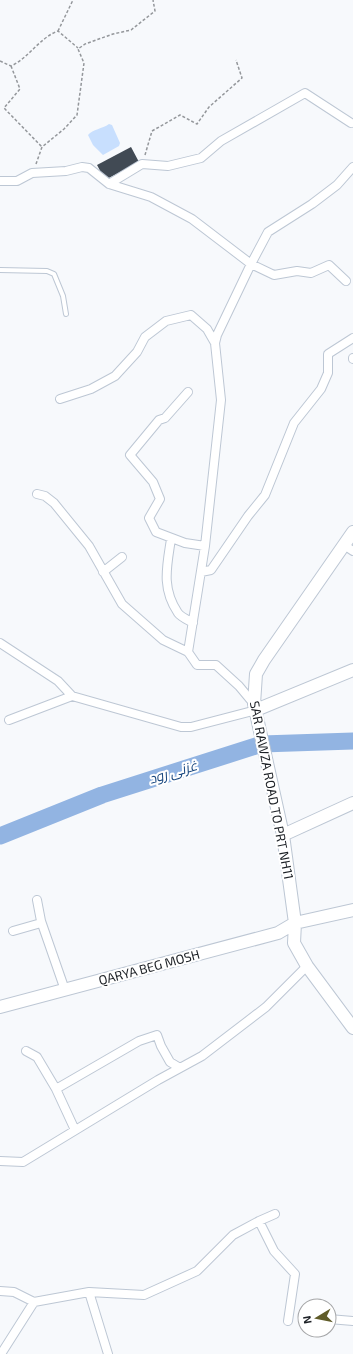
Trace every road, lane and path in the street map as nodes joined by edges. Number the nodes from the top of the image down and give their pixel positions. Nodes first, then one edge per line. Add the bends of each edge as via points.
1 (73, 0) edge
2 (154, 0) edge
3 (58, 31) junction
4 (78, 49) junction
5 (236, 60) dead end
6 (0, 61) edge
7 (11, 66) junction
8 (351, 123) dead end
9 (42, 147) junction
10 (142, 164) junction
11 (353, 167) edge
12 (32, 173) junction
13 (0, 181) edge
14 (109, 184) junction
15 (251, 264) junction
16 (0, 270) edge
17 (346, 281) dead end
18 (66, 314) dead end
19 (353, 338) edge
20 (215, 343) junction
21 (188, 392) dead end
22 (60, 399) dead end
23 (37, 494) dead end
24 (353, 532) edge
25 (171, 539) junction
26 (205, 546) junction
27 (348, 548) edge
28 (122, 557) dead end
29 (103, 572) junction
30 (201, 572) junction
31 (193, 624) junction
32 (0, 643) edge
33 (188, 652) junction
34 (353, 670) edge
35 (72, 696) junction
36 (256, 711) junction
37 (9, 720) dead end
38 (353, 804) edge
39 (283, 835) junction
40 (37, 900) dead end
41 (353, 910) edge
42 (41, 923) junction
43 (295, 923) junction
44 (13, 931) dead end
45 (307, 966) junction
46 (65, 990) junction
47 (0, 1007) edge
48 (353, 1028) edge
49 (26, 1051) dead end
50 (180, 1068) junction
51 (56, 1089) junction
52 (75, 1130) junction
53 (0, 1161) edge
54 (275, 1214) dead end
55 (258, 1221) junction
56 (0, 1291) edge
57 (89, 1292) junction
58 (34, 1302) junction
59 (288, 1320) dead end
60 (337, 1320) edge
61 (353, 1321) edge
62 (1, 1354) edge
63 (108, 1354) edge

1 - 3 path
2 - 4 path via 155,11 131,30 106,36
3 - 4 path
3 - 7 path via 51,33 20,62
4 - 9 path via 84,63 77,115
5 - 10 path via 242,78 209,107 197,124 180,115 152,131
6 - 7 path
7 - 9 path via 20,89 4,108
8 - 10 street via 305,93 221,141 201,158 168,166
9 - 12 path
10 - 14 street
11 - 15 street via 337,185 268,232
12 - 13 street via 17,181
12 - 14 street via 89,168
14 - 15 street via 151,197 192,219
15 - 17 street via 274,275 297,271 312,273 329,265
15 - 20 street
16 - 18 lane via 47,271 54,274 63,296
19 - 30 street via 328,354 328,373 321,389 294,423 265,495 211,570
20 - 22 street via 207,329 191,316 166,321 145,338 137,352 114,376 91,389
20 - 26 street via 221,400
21 - 25 street via 165,418 159,420 130,455 153,482 160,498 149,518 156,532
23 - 29 street via 54,503 89,546
24 - 27 street, SAR RAWZA ROAD TO PRT NH11
25 - 26 street
25 - 31 street via 166,585 178,614
26 - 30 street
27 - 36 street, SAR RAWZA ROAD TO PRT NH11 via 256,674
28 - 29 street
29 - 33 street via 122,604 163,640
30 - 31 street
31 - 33 street
32 - 35 street via 58,681
33 - 36 street via 197,665 216,664 239,686
34 - 36 street
35 - 36 street via 181,727 191,727
35 - 37 street
36 - 39 street, SAR RAWZA ROAD TO PRT NH11
38 - 39 street
39 - 43 street, SAR RAWZA ROAD TO PRT NH11
40 - 42 street
41 - 43 street
42 - 44 street
42 - 46 street
43 - 45 street, SAR RAWZA ROAD TO PRT NH11 via 294,943
43 - 46 street, QARYA BEG MOSH via 278,933
45 - 48 street, SAR RAWZA ROAD TO PRT NH11
45 - 50 street via 266,1007 202,1056
46 - 47 street, QARYA BEG MOSH
49 - 51 street via 37,1057
50 - 51 street via 170,1062 157,1035 139,1041
50 - 52 street
51 - 52 street
52 - 53 street via 23,1162
54 - 55 street
55 - 57 street via 233,1235 197,1271 150,1293 144,1295
55 - 59 street via 274,1251 295,1274
56 - 58 street via 14,1292
57 - 58 street
57 - 63 street
58 - 62 street
60 - 61 street

